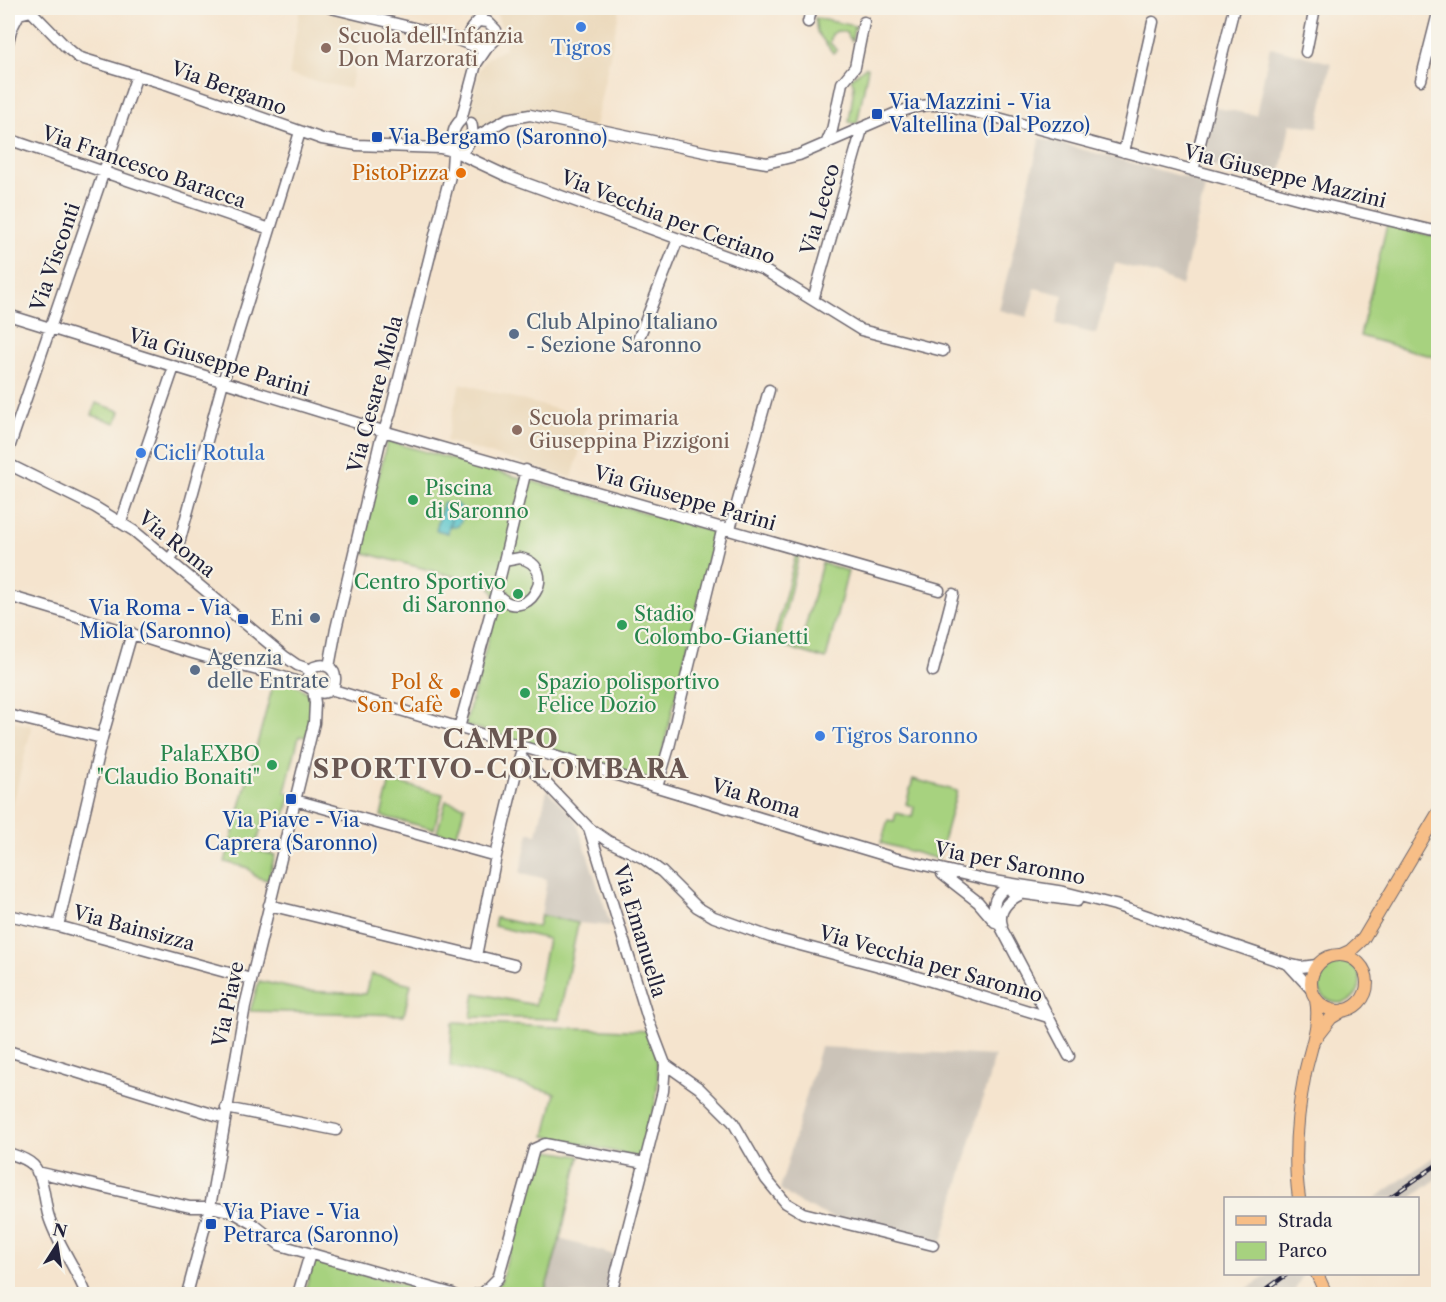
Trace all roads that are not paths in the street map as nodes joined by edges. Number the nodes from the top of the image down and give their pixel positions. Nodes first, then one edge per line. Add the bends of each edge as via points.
1 (16, 8) edge
2 (332, 8) edge
3 (486, 8) edge
4 (492, 8) edge
5 (812, 8) edge
6 (1234, 8) edge
7 (1315, 8) edge
8 (30, 9) edge
9 (1438, 13) edge
10 (8, 20) edge
11 (478, 21) junction
12 (808, 22) dead end
13 (864, 22) dead end
14 (1153, 22) dead end
15 (494, 26) junction
16 (469, 31) junction
17 (447, 36) junction
18 (8, 42) edge
19 (472, 44) junction
20 (487, 48) junction
21 (1306, 52) dead end
22 (476, 64) junction
23 (137, 75) junction
24 (1421, 80) dead end
25 (467, 121) junction
26 (494, 125) junction
27 (862, 129) junction
28 (300, 132) junction
29 (8, 140) edge
30 (826, 144) junction
31 (459, 149) junction
32 (1124, 152) junction
33 (1193, 171) junction
34 (103, 172) junction
35 (270, 229) junction
36 (1438, 232) edge
37 (678, 239) junction
38 (813, 300) junction
39 (8, 315) edge
40 (49, 328) junction
41 (636, 345) dead end
42 (943, 351) dead end
43 (174, 367) junction
44 (223, 382) junction
45 (769, 390) dead end
46 (383, 431) junction
47 (8, 451) edge
48 (8, 464) edge
49 (526, 470) junction
50 (121, 522) junction
51 (726, 528) junction
52 (170, 560) junction
53 (504, 561) junction
54 (939, 590) dead end
55 (496, 592) junction
56 (953, 594) dead end
57 (8, 596) edge
58 (132, 633) junction
59 (326, 666) junction
60 (311, 670) junction
61 (933, 671) dead end
62 (312, 688) junction
63 (330, 688) junction
64 (8, 715) edge
65 (314, 723) junction
66 (459, 728) junction
67 (102, 738) junction
68 (521, 751) junction
69 (657, 787) junction
70 (295, 800) junction
71 (1438, 813) edge
72 (589, 828) junction
73 (873, 851) joint
74 (496, 856) junction
75 (906, 861) junction
76 (942, 874) junction
77 (1007, 888) junction
78 (1022, 894) junction
79 (1108, 903) junction
80 (269, 904) junction
81 (8, 915) edge
82 (58, 926) junction
83 (1003, 931) junction
84 (1363, 939) junction
85 (1341, 955) junction
86 (476, 956) junction
87 (1288, 964) junction
88 (514, 965) dead end
89 (1317, 965) junction
90 (1363, 969) junction
91 (251, 979) junction
92 (1314, 994) junction
93 (1344, 1011) junction
94 (1048, 1017) junction
95 (1313, 1042) junction
96 (8, 1051) edge
97 (1069, 1056) dead end
98 (665, 1064) junction
99 (226, 1113) junction
100 (336, 1130) dead end
101 (8, 1153) edge
102 (644, 1163) junction
103 (37, 1172) junction
104 (1299, 1197) edge
105 (210, 1207) junction
106 (933, 1245) dead end
107 (310, 1254) junction
108 (1317, 1275) edge
109 (86, 1294) edge
110 (187, 1294) edge
111 (298, 1294) edge
112 (453, 1294) edge
113 (477, 1294) edge
114 (611, 1294) edge
115 (1326, 1294) edge

1 - 10 street
2 - 17 street
3 - 11 street
4 - 15 street
5 - 12 street
6 - 33 street
7 - 21 street
8 - 18 street via 19,14
8 - 23 street, Via Bergamo via 78,57
9 - 24 street
11 - 15 street
11 - 16 street
13 - 30 street via 855,68 842,82
14 - 32 street
15 - 20 street via 496,39
16 - 17 street
16 - 19 street
17 - 19 street
19 - 20 street
19 - 22 street
20 - 22 street
22 - 25 street
23 - 28 street, Via Bergamo
23 - 34 street, Via Visconti
25 - 26 street, Via Bergamo
25 - 31 street via 473,129
25 - 31 street via 455,127
26 - 30 street, Via Bergamo via 510,117 530,115 759,163 790,158
26 - 31 street, Via Bergamo
27 - 30 street, Via Bergamo
27 - 32 street, Via Giuseppe Mazzini via 915,107 945,105
27 - 38 street, Via Lecco
28 - 31 street, Via Bergamo via 337,143
28 - 35 street
29 - 34 street, Via Francesco Baracca
31 - 37 street, Via Vecchia per Ceriano via 476,162 509,177
31 - 46 street, Via Cesare Miola
32 - 33 street, Via Giuseppe Mazzini
33 - 36 street, Via Giuseppe Mazzini
34 - 35 street, Via Francesco Baracca
34 - 40 street, Via Visconti
35 - 44 street
37 - 38 street, Via Vecchia per Ceriano via 764,270
37 - 41 street
38 - 42 street, Via Vecchia per Ceriano via 861,330
39 - 40 street, Via Giuseppe Parini
40 - 43 street, Via Giuseppe Parini
40 - 47 street, Via Visconti
43 - 44 street, Via Giuseppe Parini
43 - 50 street
44 - 46 street, Via Giuseppe Parini
44 - 52 street via 178,547
45 - 51 street
46 - 49 street, Via Giuseppe Parini
46 - 59 street, Via Cesare Miola via 365,488
48 - 50 street, Via Roma
49 - 51 street, Via Giuseppe Parini
49 - 53 street
50 - 52 street, Via Roma
51 - 54 street, Via Giuseppe Parini
51 - 69 street
52 - 60 street, Via Roma via 284,656
53 - 55 street
53 - 55 street via 520,558 535,565 539,579 536,592 533,598 518,604 508,603
55 - 66 street
56 - 61 street
57 - 58 street
58 - 62 street
58 - 67 street
59 - 60 street
59 - 63 street via 333,671
60 - 62 street via 308,677
62 - 63 street via 318,692
62 - 65 street, Via Piave
63 - 65 street, Via Piave
63 - 66 street, Via Roma
64 - 67 street
65 - 70 street, Via Piave
66 - 68 street, Via Roma
67 - 82 street
68 - 69 street, Via Roma
68 - 72 street
68 - 74 street
69 - 73 street, Via Roma
70 - 74 street
70 - 80 street, Via Piave
71 - 84 main road
72 - 94 street, Via Vecchia per Saronno via 643,858 697,907 714,917
72 - 98 street, Via Emanuella
73 - 75 street, Via per Saronno
74 - 86 street
75 - 76 street, Via per Saronno
75 - 77 street, Via per Saronno
76 - 77 street, Via per Saronno
76 - 83 street via 978,902
77 - 78 street, Via per Saronno
77 - 79 street, Via per Saronno via 1064,892
77 - 83 street via 996,897 993,910
78 - 79 street, Via per Saronno
78 - 83 street via 1004,907 1000,920
79 - 87 street, Via per Saronno
80 - 86 street
80 - 91 street, Via Piave
81 - 82 street, Via Bainsizza
82 - 91 street, Via Bainsizza
83 - 94 street
84 - 85 main road
84 - 90 main road
85 - 89 main road via 1325,958
85 - 90 main road via 1355,960
86 - 88 street
87 - 89 street, Via per Saronno
87 - 92 street, Via per Saronno
89 - 92 main road via 1311,977
90 - 93 main road via 1367,983 1362,998
91 - 99 street, Via Piave
92 - 93 main road via 1326,1008
92 - 95 main road via 1318,1010
93 - 95 main road via 1331,1018
94 - 97 street
95 - 104 main road via 1297,1123
96 - 99 street
98 - 102 street via 663,1091
98 - 106 street via 699,1088 733,1122 755,1163 786,1203 803,1213
99 - 100 street
99 - 105 street, Via Piave
101 - 103 street via 26,1160
102 - 113 street via 545,1144 534,1149 498,1278 482,1294
102 - 114 street
103 - 105 street via 190,1207
103 - 109 street via 55,1234
105 - 107 street via 240,1214 280,1245
105 - 110 street, Via Piave
107 - 111 street
107 - 112 street
108 - 115 main road

